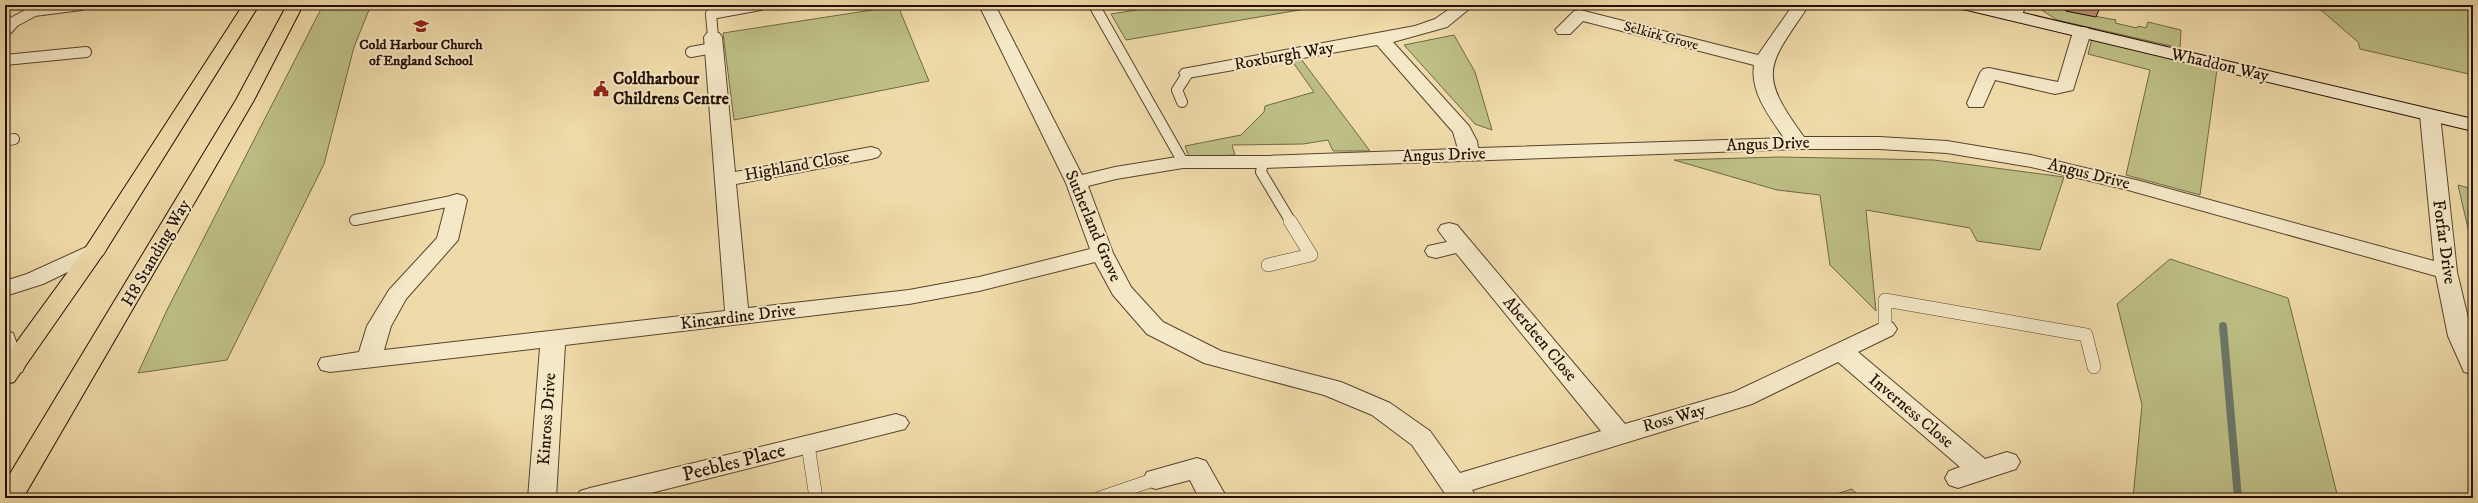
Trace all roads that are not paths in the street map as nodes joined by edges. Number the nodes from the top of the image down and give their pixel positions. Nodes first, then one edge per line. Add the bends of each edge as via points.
1 (81, 5) edge
2 (251, 5) edge
3 (295, 5) edge
4 (760, 5) edge
5 (987, 5) edge
6 (1094, 5) edge
7 (1466, 5) edge
8 (1801, 5) edge
9 (1967, 5) edge
10 (2016, 11) edge
11 (8, 26) edge
12 (1564, 30) dead end
13 (2082, 32) junction
14 (1381, 39) junction
15 (713, 42) junction
16 (86, 52) dead end
17 (691, 52) dead end
18 (5, 60) edge
19 (1764, 62) junction
20 (1188, 73) joint
21 (1182, 102) dead end
22 (1976, 103) dead end
23 (2430, 115) junction
24 (2473, 125) edge
25 (1798, 143) junction
26 (871, 152) dead end
27 (1468, 154) junction
28 (1184, 162) junction
29 (1263, 162) junction
30 (724, 180) junction
31 (1076, 183) junction
32 (457, 200) joint
33 (355, 220) dead end
34 (95, 250) junction
35 (1436, 251) dead end
36 (1102, 252) junction
37 (1268, 265) dead end
38 (2446, 272) junction
39 (5, 289) edge
40 (737, 317) junction
41 (1885, 329) joint
42 (5, 339) edge
43 (553, 340) junction
44 (1841, 351) junction
45 (369, 360) junction
46 (330, 364) dead end
47 (2473, 366) edge
48 (2094, 367) dead end
49 (9, 371) edge
50 (896, 423) dead end
51 (1618, 434) junction
52 (808, 445) junction
53 (2007, 462) dead end
54 (1156, 479) joint
55 (1459, 491) edge
56 (9, 498) edge
57 (542, 498) edge
58 (590, 498) edge
59 (816, 498) edge
60 (1100, 498) edge
61 (1212, 498) edge

1 - 11 lane via 36,10 17,18
2 - 34 highway
3 - 56 highway, H8 Standing Way via 245,100
4 - 15 lane via 711,14
5 - 31 street, Sutherland Grove
6 - 28 lane
7 - 14 street, Roxburgh Way via 1441,24
8 - 19 street
9 - 10 street, Whaddon Way
10 - 13 street, Whaddon Way
12 - 19 street, Selkirk Grove via 1580,15
13 - 22 street via 2066,86 2055,88 1989,73
13 - 23 street, Whaddon Way
14 - 20 street, Roxburgh Way
14 - 27 street via 1462,130 1467,141
15 - 17 lane
15 - 30 street, Highland Close
16 - 18 lane
19 - 25 street via 1762,81
20 - 21 lane via 1177,90
23 - 24 street, Whaddon Way
23 - 38 street, Forfar Drive
25 - 27 street, Angus Drive
25 - 38 street, Angus Drive via 1879,143 1947,147 2031,161 2133,185
26 - 30 street, Highland Close
27 - 29 street, Angus Drive
28 - 29 street, Angus Drive
28 - 31 street, Angus Drive via 1116,173
29 - 37 lane via 1261,172 1311,255
30 - 40 street, Highland Close
31 - 36 street, Sutherland Grove
32 - 33 lane
32 - 45 street via 447,240 397,294 379,326
34 - 39 street via 35,279
34 - 49 highway
35 - 51 street, Aberdeen Close via 1455,237
36 - 40 street, Kincardine Drive via 979,284 909,297
36 - 55 street, Sutherland Grove via 1121,290 1155,328 1213,357 1332,388 1381,409 1421,438
38 - 47 street, Forfar Drive via 2460,336
40 - 43 street, Kincardine Drive
41 - 44 street, Ross Way
41 - 48 lane via 1885,300 2086,335
42 - 49 street
43 - 45 street, Kincardine Drive
43 - 57 street, Kinross Drive
44 - 51 street, Ross Way via 1743,398
44 - 53 street, Inverness Close via 1970,474
45 - 46 street, Kincardine Drive
50 - 52 street, Peebles Place
51 - 55 street, Ross Way
52 - 58 street, Peebles Place
52 - 59 lane, Peebles Place
54 - 60 lane
54 - 61 street via 1197,468

